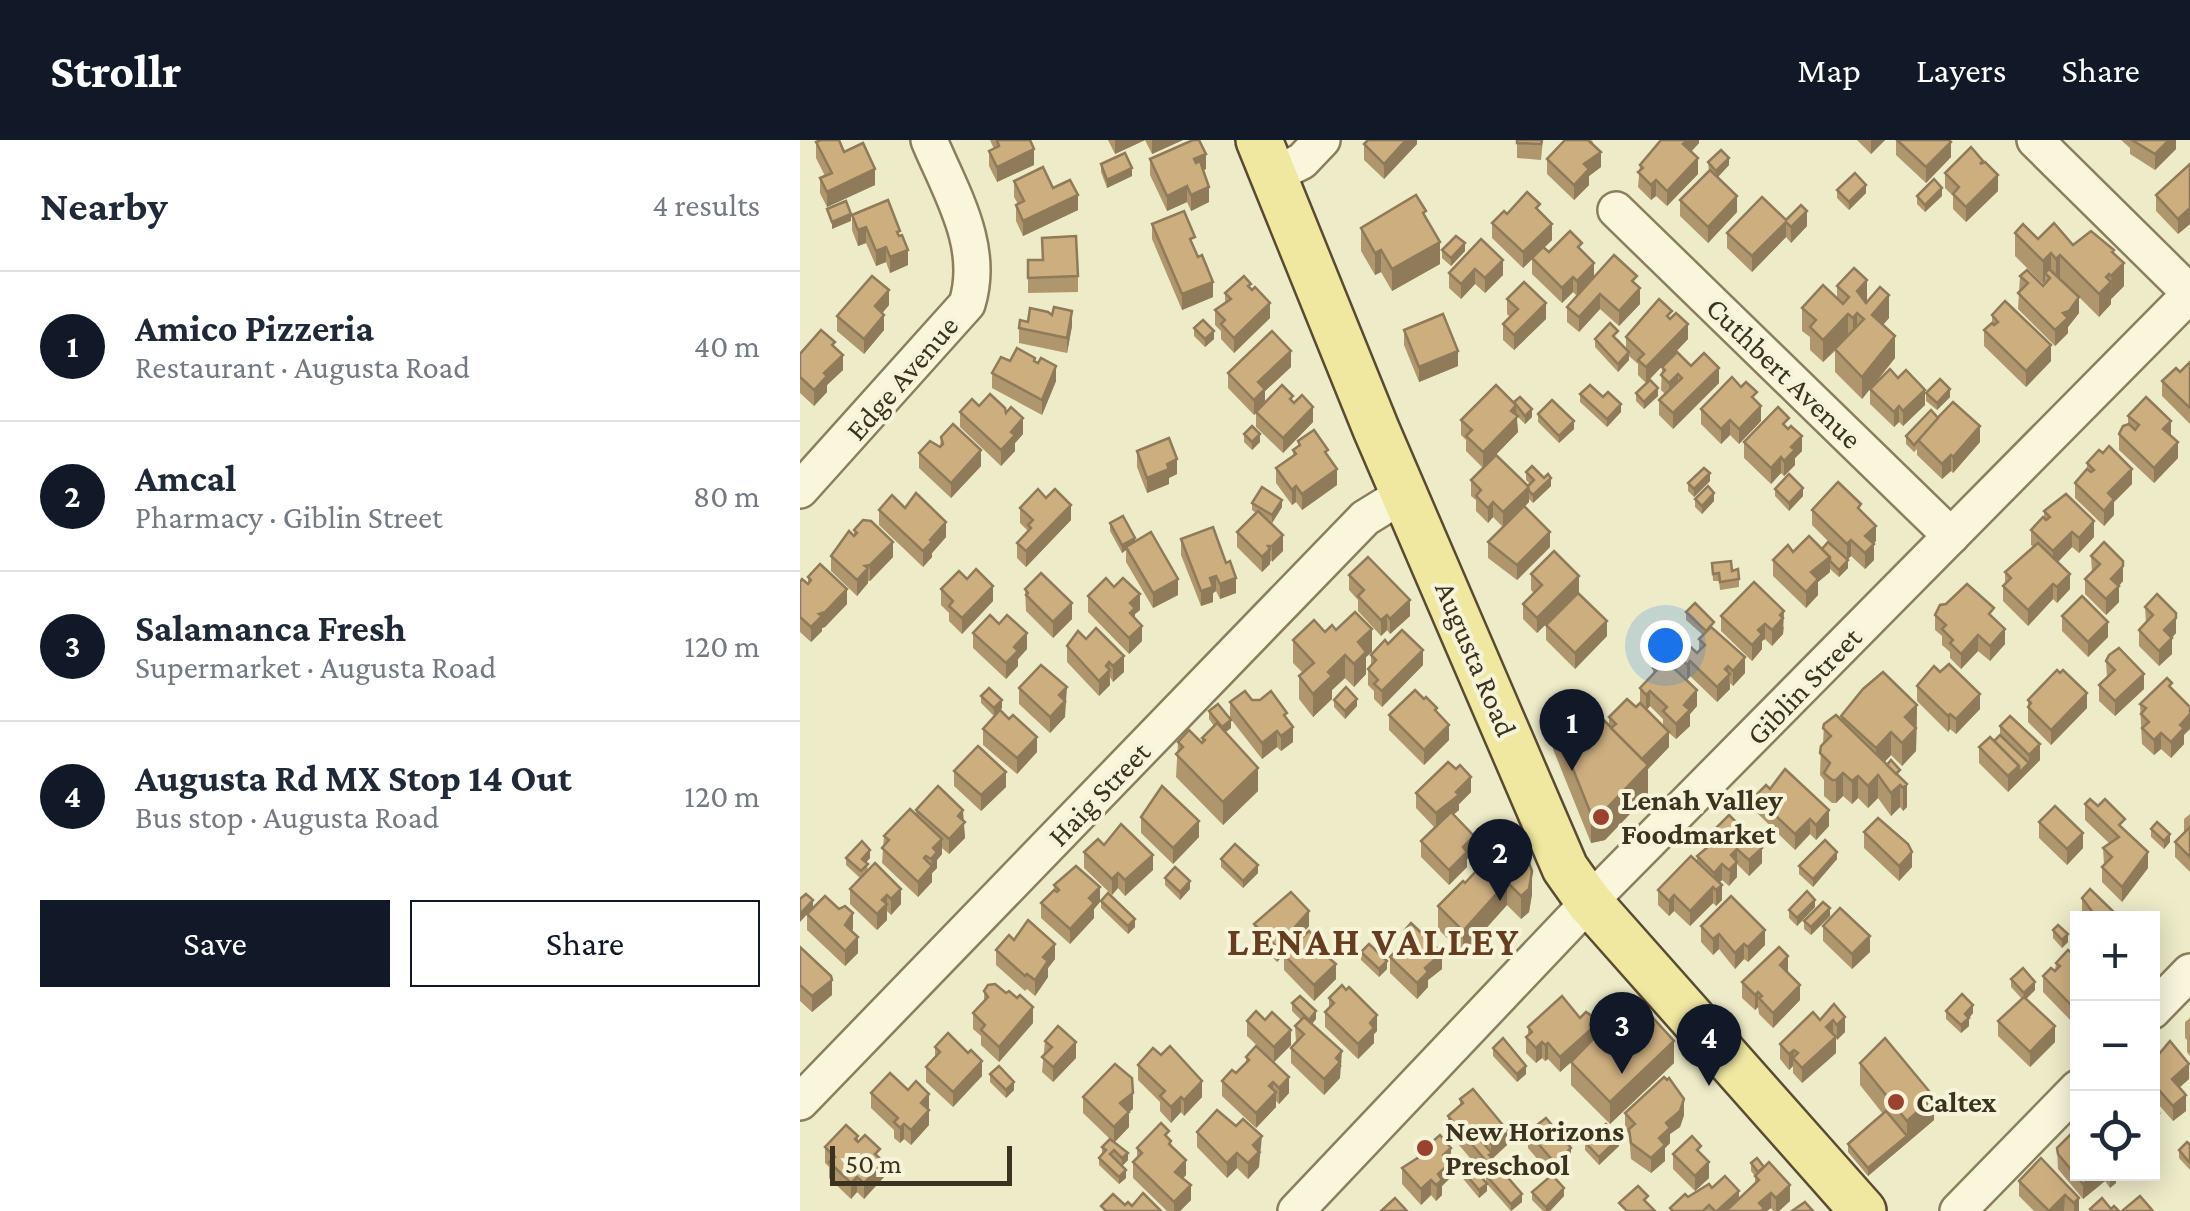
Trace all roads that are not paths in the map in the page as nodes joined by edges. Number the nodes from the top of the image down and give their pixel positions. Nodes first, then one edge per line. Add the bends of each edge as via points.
1 (929, 140) edge
2 (1322, 140) edge
3 (2034, 140) edge
4 (1266, 157) edge
5 (1616, 210) dead end
6 (2190, 294) edge
7 (800, 490) edge
8 (1404, 494) junction
9 (1951, 536) junction
10 (1589, 902) junction
11 (2190, 972) edge
12 (2160, 1003) edge
13 (2075, 1091) edge
14 (800, 1102) edge
15 (1296, 1211) edge
16 (1863, 1211) edge
17 (1958, 1211) edge

1 - 7 street, Edge Avenue via 970,242 974,265 967,304
2 - 4 street via 1302,161
3 - 6 street
4 - 8 main road, Augusta Road
5 - 9 street, Cuthbert Avenue
6 - 9 street, Giblin Street
8 - 10 main road, Augusta Road via 1565,868
8 - 14 street, Haig Street via 1365,518
9 - 10 street, Giblin Street
10 - 15 street, Giblin Street
10 - 16 main road, Augusta Road
11 - 12 street
13 - 17 street

